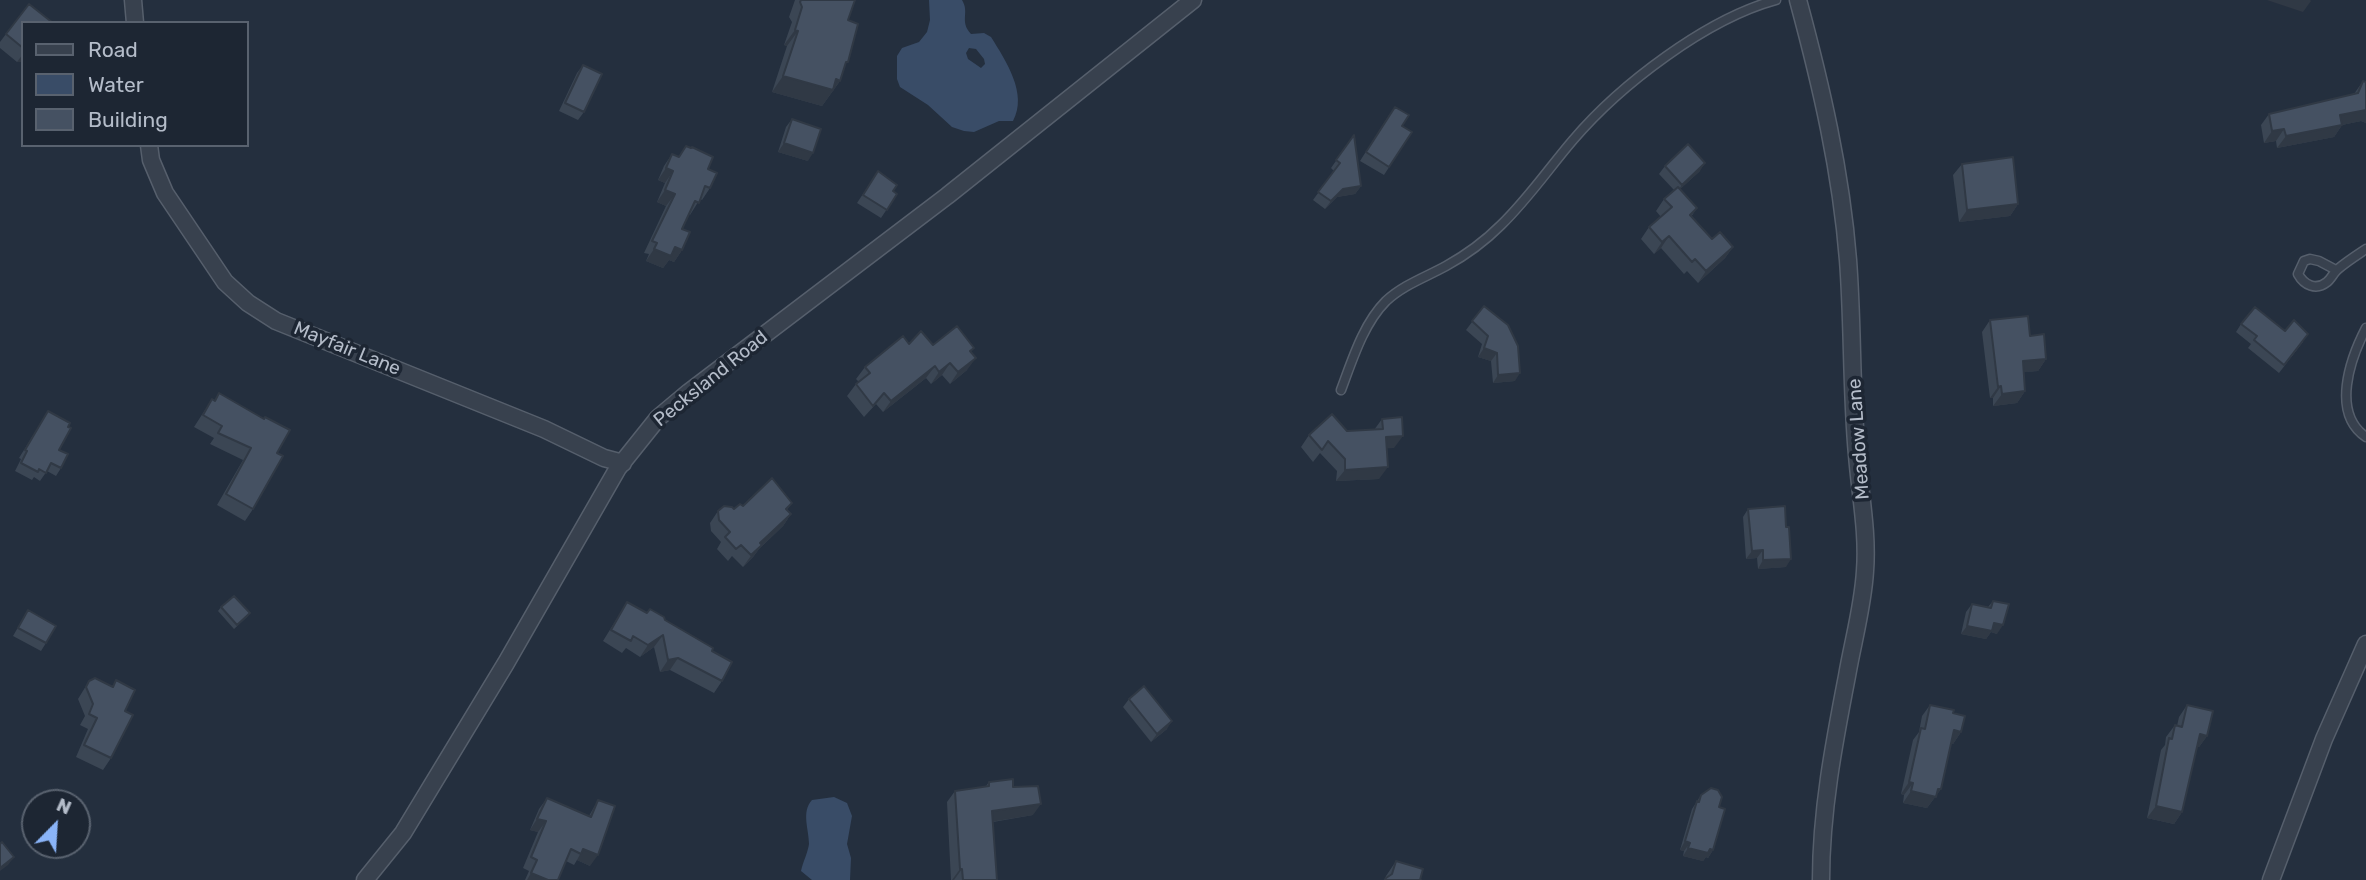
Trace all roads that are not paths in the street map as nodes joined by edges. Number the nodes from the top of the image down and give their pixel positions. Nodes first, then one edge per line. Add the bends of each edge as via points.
1 (133, 0) edge
2 (1193, 0) edge
3 (1776, 0) edge
4 (1798, 0) edge
5 (135, 21) edge
6 (149, 147) edge
7 (2366, 249) edge
8 (2336, 270) junction
9 (2366, 328) edge
10 (1341, 390) dead end
11 (2366, 437) edge
12 (623, 463) junction
13 (2366, 644) edge
14 (365, 880) edge
15 (1821, 880) edge
16 (2271, 880) edge

1 - 5 street
2 - 12 street, Pecksland Road via 947,196 689,391 639,440
3 - 10 lane via 1735,15 1639,75 1581,131 1500,226 1466,254 1386,302 1371,321
4 - 15 street, Meadow Lane via 1821,83 1848,258 1866,543 1859,613 1829,771
6 - 12 street, Mayfair Lane via 165,193 225,282 248,303 276,321
7 - 8 lane
8 - 8 lane via 2310,259 2304,261 2298,275 2314,286 2328,282
9 - 11 lane via 2347,392 2349,418
12 - 14 street, Pecksland Road via 403,833
13 - 16 street via 2324,738

